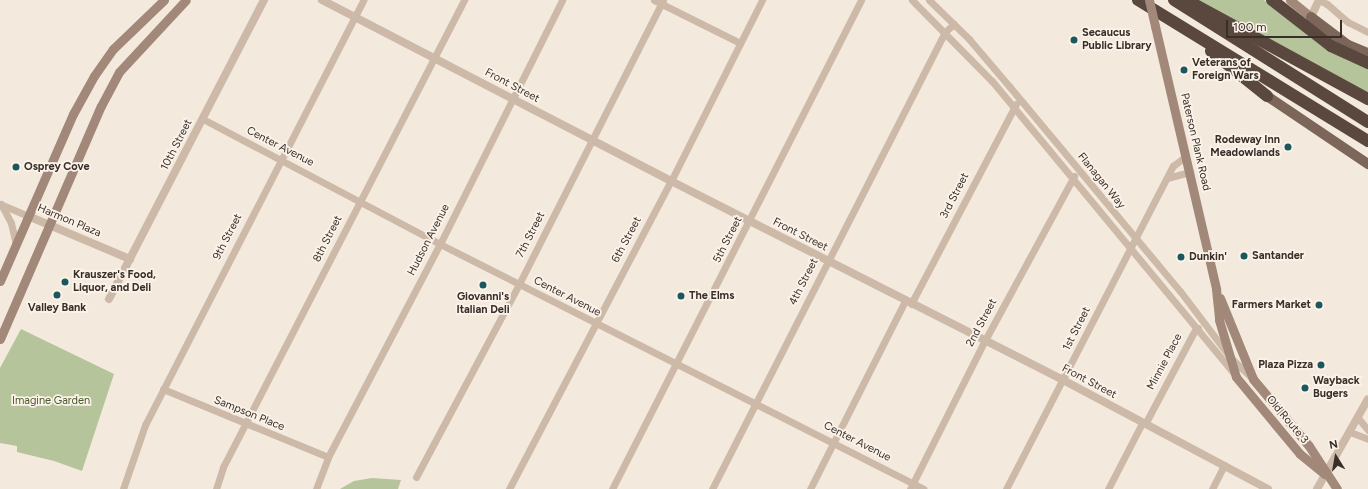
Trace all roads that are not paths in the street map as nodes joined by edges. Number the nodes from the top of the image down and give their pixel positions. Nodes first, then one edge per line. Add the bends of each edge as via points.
1 (164, 0) edge
2 (186, 0) edge
3 (264, 0) edge
4 (322, 0) edge
5 (363, 0) edge
6 (464, 0) edge
7 (562, 0) edge
8 (762, 0) edge
9 (861, 0) edge
10 (912, 0) edge
11 (929, 0) edge
12 (1138, 0) edge
13 (1150, 0) edge
14 (1174, 0) edge
15 (1186, 0) edge
16 (1272, 0) edge
17 (1290, 0) edge
18 (1319, 0) edge
19 (659, 1) edge
20 (355, 17) junction
21 (1311, 17) junction
22 (954, 24) junction
23 (1179, 25) junction
24 (945, 32) junction
25 (1368, 32) edge
26 (740, 43) junction
27 (1368, 53) edge
28 (434, 57) junction
29 (1368, 63) edge
30 (1267, 96) joint
31 (1365, 98) edge
32 (512, 99) junction
33 (1020, 99) junction
34 (1013, 107) junction
35 (203, 119) junction
36 (1368, 122) edge
37 (1052, 138) junction
38 (592, 140) junction
39 (1368, 141) edge
40 (1044, 145) junction
41 (1186, 156) junction
42 (280, 160) junction
43 (1368, 164) edge
44 (1078, 171) junction
45 (1190, 172) junction
46 (1167, 178) junction
47 (1071, 179) junction
48 (671, 181) junction
49 (360, 201) junction
50 (0, 204) edge
51 (28, 216) junction
52 (750, 222) junction
53 (50, 225) junction
54 (1136, 241) junction
55 (440, 244) junction
56 (16, 245) junction
57 (1131, 250) junction
58 (130, 259) junction
59 (827, 261) junction
60 (0, 281) edge
61 (518, 284) junction
62 (1216, 289) junction
63 (109, 299) dead end
64 (908, 302) junction
65 (597, 324) junction
66 (1196, 328) junction
67 (1213, 333) junction
68 (0, 339) edge
69 (984, 342) junction
70 (1230, 357) junction
71 (676, 365) junction
72 (1236, 377) junction
73 (1253, 379) junction
74 (1063, 380) junction
75 (163, 389) junction
76 (1368, 399) edge
77 (754, 402) junction
78 (1259, 405) junction
79 (1273, 406) junction
80 (1358, 418) junction
81 (1144, 423) junction
82 (245, 425) junction
83 (1368, 430) edge
84 (1350, 432) junction
85 (1368, 439) edge
86 (833, 442) junction
87 (328, 457) junction
88 (1224, 465) junction
89 (1325, 474) junction
90 (416, 477) dead end
91 (911, 486) edge
92 (123, 489) edge
93 (216, 489) edge
94 (316, 489) edge
95 (509, 489) edge
96 (612, 489) edge
97 (712, 489) edge
98 (810, 489) edge
99 (924, 489) edge
100 (1006, 489) edge
101 (1108, 489) edge
102 (1212, 489) edge
103 (1268, 489) edge
104 (1317, 489) edge
105 (1337, 489) edge

1 - 51 main road via 113,49 94,76
2 - 53 main road via 119,72 101,106
3 - 35 street, 10th Street
4 - 20 street, Front Street
5 - 20 street, 9th Street
6 - 28 street, 8th Street
7 - 32 street, Hudson Avenue
8 - 26 street, 6th Street
9 - 52 street, 5th Street
10 - 24 street, Flanagan Way
11 - 22 street, Flanagan Way
12 - 23 highway
13 - 41 main road, Paterson Plank Road, bridge
14 - 36 highway
15 - 31 highway
16 - 29 highway via 1332,46
17 - 21 main road
18 - 21 street
18 - 25 street via 1348,22
19 - 26 street
19 - 38 street, 7th Street
20 - 28 street, Front Street
20 - 42 street, 9th Street
21 - 27 main road via 1348,45
22 - 24 street, 4th Street
22 - 33 street, Flanagan Way
23 - 30 highway
23 - 39 highway
24 - 34 street, Flanagan Way
24 - 59 street, 4th Street
26 - 48 street, 6th Street
28 - 32 street, Front Street
28 - 49 street, 8th Street
30 - 43 main road
32 - 38 street, Front Street
32 - 55 street, Hudson Avenue
33 - 34 street, 3rd Street
33 - 37 street, Flanagan Way
34 - 40 street, Flanagan Way
34 - 64 street, 3rd Street
35 - 42 street, Center Avenue
35 - 58 street, 10th Street
37 - 40 street
37 - 44 street, Flanagan Way
38 - 48 street, Front Street
38 - 61 street, 7th Street
40 - 47 street, Flanagan Way
41 - 45 main road, Paterson Plank Road
41 - 46 street, 1st Street via 1177,162
42 - 49 street, Center Avenue
42 - 75 street, 9th Street
44 - 47 street, 2nd Street
44 - 54 street, Flanagan Way
45 - 46 street
45 - 62 main road, Paterson Plank Road
46 - 54 street, 1st Street
47 - 57 street, Flanagan Way
47 - 69 street, 2nd Street
48 - 52 street, Front Street
48 - 65 street, 6th Street
49 - 55 street, Center Avenue
49 - 82 street, 8th Street
50 - 51 street, Harmon Plaza
50 - 56 street via 11,223
51 - 53 street, Harmon Plaza
51 - 56 main road
52 - 59 street, Front Street
52 - 71 street, 5th Street
53 - 58 street, Harmon Plaza
53 - 68 main road
54 - 57 street, 1st Street
54 - 67 street, Flanagan Way
55 - 61 street, Center Avenue
55 - 87 street, Hudson Avenue
56 - 60 main road
57 - 66 street, Flanagan Way
57 - 74 street, 1st Street
58 - 63 street, 10th Street
59 - 64 street, Front Street
59 - 77 street, 4th Street
61 - 65 street, Center Avenue
61 - 90 street, 7th Street
62 - 70 main road, Paterson Plank Road via 1219,320
62 - 73 main road, Paterson Plank Road
64 - 69 street, Front Street
64 - 86 street, 3rd Street
65 - 71 street, Center Avenue
65 - 95 street, 6th Street
66 - 67 street, Minnie Place via 1206,328
66 - 72 street, Flanagan Way
66 - 81 street, Minnie Place
67 - 70 street, Flanagan Way
69 - 74 street, Front Street
69 - 91 street, 2nd Street
70 - 72 main road, Paterson Plank Road
70 - 73 street, Flanagan Way
71 - 77 street, Center Avenue
71 - 96 street, 5th Street
72 - 78 main road, Old Route 3
73 - 79 main road, Paterson Plank Road
74 - 81 street, Front Street
74 - 100 street, 1st Street
75 - 82 street, Sampson Place
75 - 92 street, 9th Street via 142,433
76 - 80 street
77 - 86 street, Center Avenue
77 - 97 street, 4th Street
78 - 79 main road
78 - 89 main road, Old Route 3 via 1300,454
79 - 89 main road, Paterson Plank Road via 1309,446
80 - 83 street
80 - 84 street
81 - 88 street, Front Street
81 - 101 street, Minnie Place
82 - 87 street, Sampson Place
82 - 93 street, 8th Street via 223,467
84 - 85 street
84 - 89 street
86 - 91 street, Center Avenue
86 - 98 street, 3rd Street
87 - 94 street, Hudson Avenue
88 - 102 street
88 - 103 street, Front Street
89 - 104 street
89 - 105 main road, Paterson Plank Road
91 - 99 street, Center Avenue

